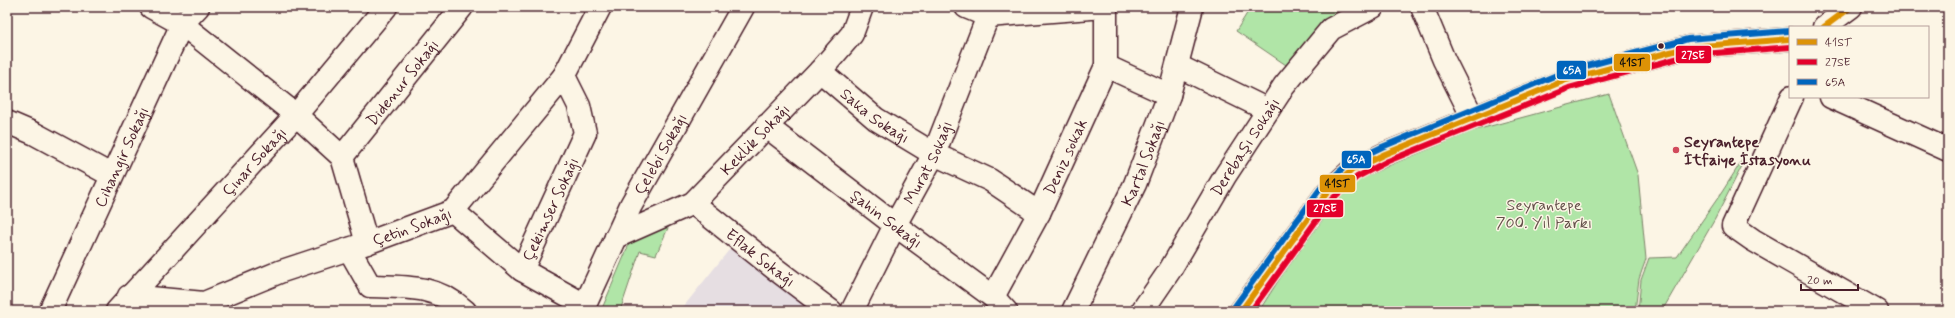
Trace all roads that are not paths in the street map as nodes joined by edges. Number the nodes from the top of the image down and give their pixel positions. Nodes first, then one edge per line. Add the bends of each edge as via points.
1 (151, 7) edge
2 (198, 7) edge
3 (386, 7) edge
4 (462, 7) edge
5 (600, 7) edge
6 (743, 7) edge
7 (862, 7) edge
8 (966, 7) edge
9 (1105, 7) edge
10 (1192, 7) edge
11 (1373, 7) edge
12 (1422, 7) edge
13 (1851, 7) edge
14 (988, 12) edge
15 (182, 24) junction
16 (1825, 26) edge
17 (1789, 39) edge
18 (1106, 66) junction
19 (1178, 66) junction
20 (820, 71) junction
21 (564, 76) junction
22 (1169, 95) junction
23 (1792, 98) edge
24 (1834, 98) edge
25 (1268, 110) junction
26 (296, 115) junction
27 (1473, 118) junction
28 (7, 122) edge
29 (766, 126) junction
30 (1948, 150) edge
31 (934, 154) junction
32 (342, 157) junction
33 (111, 175) junction
34 (693, 203) junction
35 (453, 211) junction
36 (1039, 213) junction
37 (895, 225) junction
38 (616, 237) junction
39 (358, 246) junction
40 (522, 270) junction
41 (204, 303) junction
42 (123, 304) edge
43 (1000, 304) edge
44 (584, 308) edge
45 (50, 311) edge
46 (229, 311) edge
47 (465, 311) edge
48 (831, 311) edge
49 (852, 311) edge
50 (1073, 311) edge
51 (1142, 311) edge
52 (1241, 311) edge
53 (1877, 311) edge

1 - 15 street
2 - 15 street, Cihangir Sokağı
3 - 26 street, Çınar Sokağı
4 - 32 street, Didenur Sokağı
5 - 21 street, Çetin Sokağı
6 - 38 street, Çelebi Sokağı via 631,205
7 - 20 street, Keklik Sokağı via 852,34
8 - 14 street
9 - 14 street
9 - 18 street, Deniz sokak
10 - 19 street, Kartal Sokağı
11 - 25 street, Derebaşı Sokağı via 1330,29
12 - 27 street via 1444,60
13 - 16 street
14 - 31 street, Murat Sokağı
15 - 26 street
15 - 33 street, Cihangir Sokağı
17 - 27 street via 1689,47 1566,80
18 - 22 street
18 - 36 street, Deniz sokak
19 - 22 street, Kartal Sokağı
19 - 25 street
20 - 29 street, Keklik Sokağı
20 - 31 street, Saka Sokağı via 876,120
21 - 35 street, Çetin Sokağı
21 - 40 street, Çekimser Sokağı via 579,106 584,133
22 - 50 street, Kartal Sokağı via 1135,184
23 - 53 street via 1733,226
24 - 30 street
25 - 51 street, Derebaşı Sokağı
26 - 32 street
26 - 42 street, Çınar Sokağı
27 - 52 street via 1352,170 1326,194
28 - 33 street via 35,134
29 - 34 street, Keklik Sokağı
29 - 37 street, Şahin Sokağı
31 - 36 street, Saka Sokağı via 990,180
31 - 37 street, Murat Sokağı
32 - 39 street
33 - 45 street, Cihangir Sokağı
34 - 38 street, Keklik Sokağı
34 - 48 street, Eflak Sokağı
35 - 39 street, Çetin Sokağı
35 - 40 street
36 - 43 street, Deniz sokak
37 - 43 street, Şahin Sokağı
37 - 49 street, Murat Sokağı
38 - 44 street, Çelebi Sokağı
39 - 41 street, Çetin Sokağı via 282,271
39 - 47 street via 370,286 435,291
40 - 44 street, Çekimser Sokağı
41 - 42 street, Çetin Sokağı
41 - 46 street

